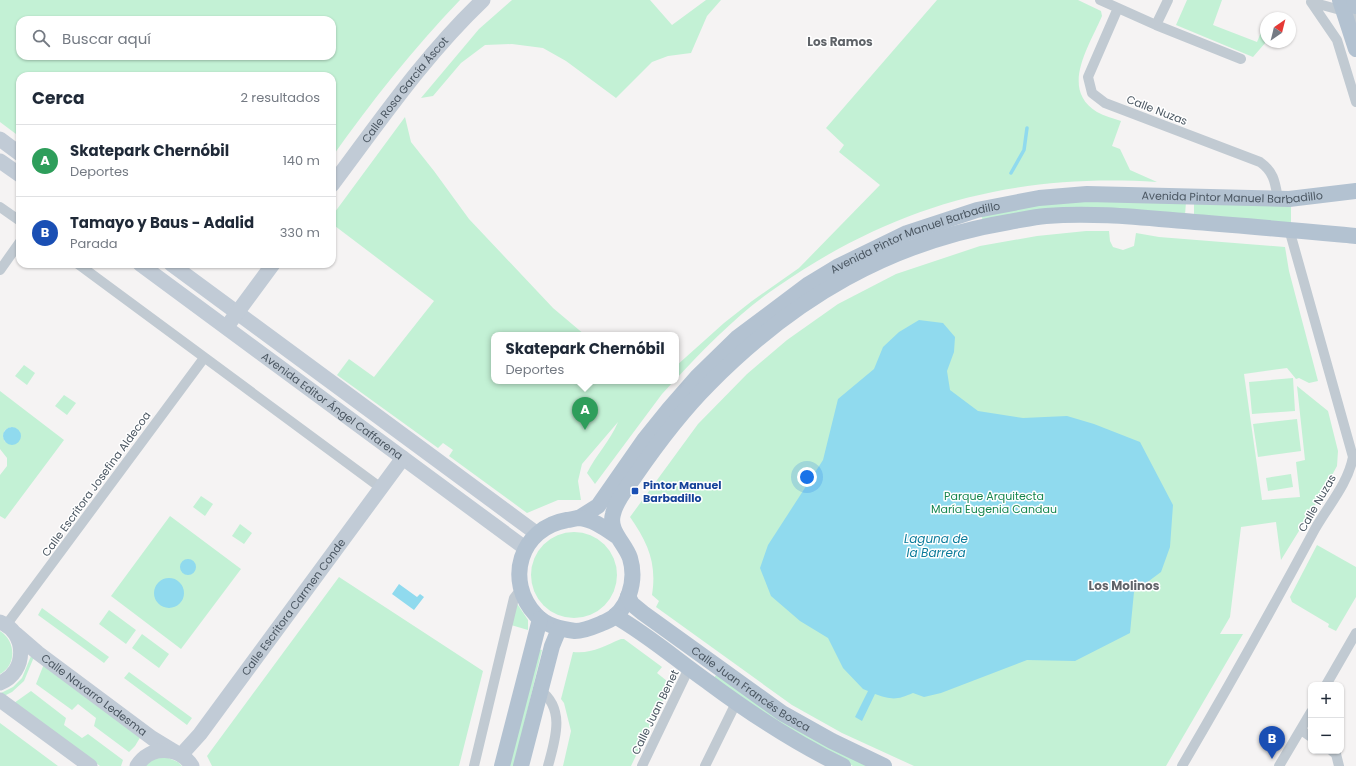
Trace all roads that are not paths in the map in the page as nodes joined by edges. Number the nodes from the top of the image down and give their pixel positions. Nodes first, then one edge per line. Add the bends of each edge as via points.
1 (483, 0) edge
2 (1100, 0) edge
3 (1168, 0) edge
4 (1309, 1) edge
5 (1118, 8) junction
6 (1350, 11) edge
7 (1156, 24) junction
8 (1337, 40) junction
9 (1356, 49) edge
10 (1241, 59) dead end
11 (1356, 102) edge
12 (0, 139) edge
13 (16, 151) edge
14 (0, 161) edge
15 (16, 172) edge
16 (336, 180) edge
17 (1356, 191) edge
18 (1278, 199) junction
19 (0, 207) edge
20 (16, 218) edge
21 (1289, 229) junction
22 (1356, 236) edge
23 (16, 248) edge
24 (83, 268) edge
25 (145, 268) edge
26 (176, 268) edge
27 (270, 268) edge
28 (0, 270) edge
29 (237, 312) junction
30 (226, 328) junction
31 (204, 358) junction
32 (403, 458) junction
33 (381, 488) junction
34 (580, 518) junction
35 (536, 533) junction
36 (618, 537) junction
37 (525, 548) junction
38 (521, 590) junction
39 (628, 596) junction
40 (616, 616) junction
41 (540, 619) junction
42 (8, 627) edge
43 (559, 629) junction
44 (1356, 633) edge
45 (689, 668) junction
46 (1328, 682) edge
47 (0, 683) edge
48 (540, 690) junction
49 (0, 700) edge
50 (736, 703) junction
51 (1308, 717) edge
52 (1301, 730) junction
53 (1308, 735) edge
54 (178, 753) junction
55 (1336, 754) edge
56 (90, 766) edge
57 (138, 766) edge
58 (192, 766) edge
59 (474, 766) edge
60 (502, 766) edge
61 (521, 766) edge
62 (548, 766) edge
63 (642, 766) edge
64 (705, 766) edge
65 (843, 766) edge
66 (884, 766) edge
67 (1182, 766) edge
68 (1279, 766) edge
69 (1339, 766) edge

1 - 16 main road, Calle Rosa García Áscot via 446,37 416,73
2 - 5 street
3 - 7 street
4 - 6 street
4 - 8 street
5 - 7 street
5 - 18 street, Calle Nuzas via 1088,77 1092,93 1106,103 1260,162 1275,178
6 - 8 street
6 - 9 main road
7 - 10 street
8 - 11 street
12 - 13 main road
14 - 15 main road
17 - 18 main road, Avenida Pintor Manuel Barbadillo
18 - 34 main road, Avenida Pintor Manuel Barbadillo via 1087,194 1039,198 977,210 907,233 814,280 737,338 669,409 598,506
19 - 20 street
21 - 22 main road, Avenida Pintor Manuel Barbadillo
21 - 36 main road, Avenida Pintor Manuel Barbadillo via 1125,215 1044,216 949,235 914,246 846,277 791,313 747,348 681,415 653,449 619,500 612,515 612,526
21 - 67 street, Calle Nuzas via 1353,457 1350,471 1322,517 1258,637
23 - 28 street
24 - 31 street
25 - 30 main road, Avenida Editor Ángel Caffarena
26 - 29 main road, Avenida Editor Ángel Caffarena
27 - 29 main road
29 - 30 main road
29 - 35 main road, Avenida Editor Ángel Caffarena
30 - 32 main road, Avenida Editor Ángel Caffarena
31 - 33 street
31 - 42 street, Calle Escritora Josefina Aldecoa
32 - 33 main road, Calle Escritora Carmen Conde
32 - 37 main road, Avenida Editor Ángel Caffarena
33 - 54 main road, Calle Escritora Carmen Conde via 200,734
34 - 35 main road via 553,523
34 - 36 main road via 599,524
35 - 37 main road
36 - 39 main road via 630,558 632,580
37 - 38 main road via 520,565
38 - 41 main road
38 - 59 street via 514,598
39 - 40 main road
39 - 66 main road, Calle Juan Francés Bosca via 632,604 643,614 782,713
40 - 43 main road via 581,631
40 - 45 main road, Calle Juan Francés Bosca
41 - 43 main road
41 - 60 main road
42 - 47 main road via 22,652 15,673
42 - 54 main road, Calle Navarro Ledesma via 38,653 152,738
43 - 48 main road
44 - 46 street
45 - 50 main road, Calle Juan Francés Bosca
45 - 63 street, Calle Juan Benet
48 - 61 main road
48 - 62 street via 547,695 556,712 557,729
49 - 56 main road
50 - 64 street
50 - 65 main road, Calle Juan Francés Bosca
51 - 52 street
52 - 53 street
52 - 68 street
54 - 57 main road via 156,751 148,755
54 - 58 main road, Calle Navarro Ledesma
55 - 69 street

